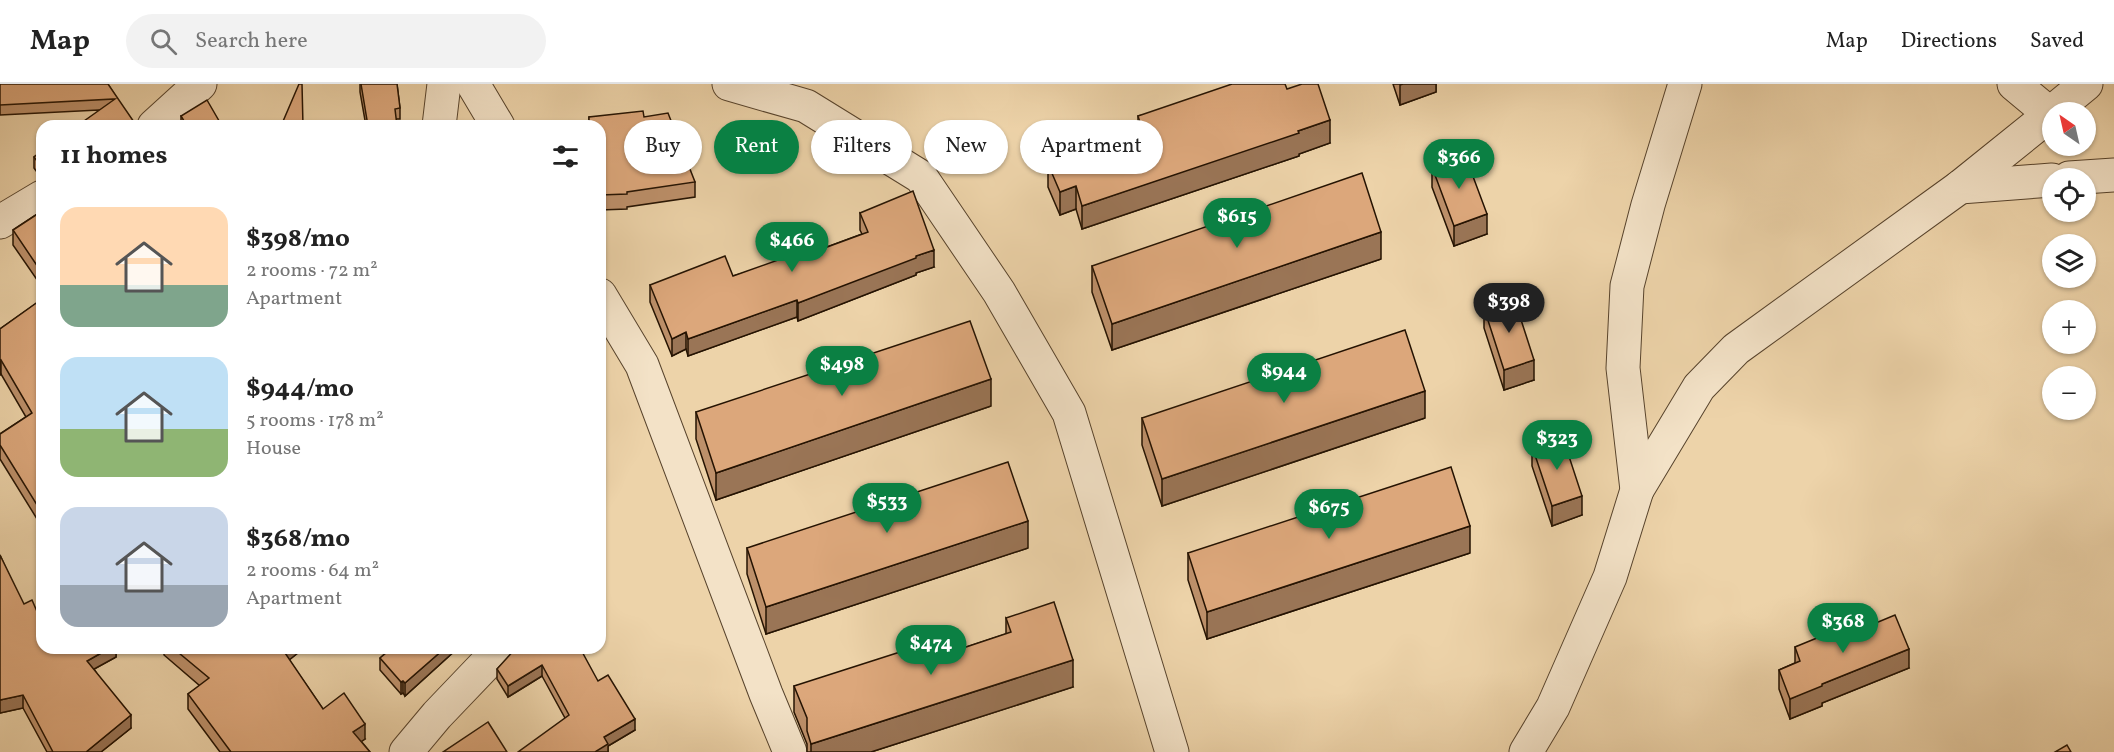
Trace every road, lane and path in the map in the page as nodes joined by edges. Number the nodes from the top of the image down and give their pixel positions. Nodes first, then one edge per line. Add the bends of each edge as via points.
1 (200, 84) edge
2 (444, 84) edge
3 (473, 84) edge
4 (729, 84) edge
5 (1685, 84) edge
6 (2014, 84) edge
7 (2085, 84) edge
8 (2064, 102) edge
9 (2042, 106) edge
10 (161, 120) edge
11 (440, 120) edge
12 (494, 120) edge
13 (2042, 120) edge
14 (2114, 175) edge
15 (2096, 176) edge
16 (2042, 181) edge
17 (1960, 187) junction
18 (36, 201) edge
19 (0, 222) edge
20 (606, 305) edge
21 (1637, 490) junction
22 (495, 654) edge
23 (406, 752) edge
24 (790, 752) edge
25 (1172, 752) edge
26 (1526, 752) edge

1 - 10 street
2 - 11 street
3 - 12 street
4 - 25 street via 806,106 921,177 999,292 1069,413
5 - 21 street via 1627,286 1623,368
6 - 9 street
7 - 8 street
13 - 17 street
14 - 15 street
16 - 17 street
17 - 21 street via 1736,349 1699,387
18 - 19 street
20 - 24 street via 642,365
21 - 26 street via 1610,577 1553,707
22 - 23 street

